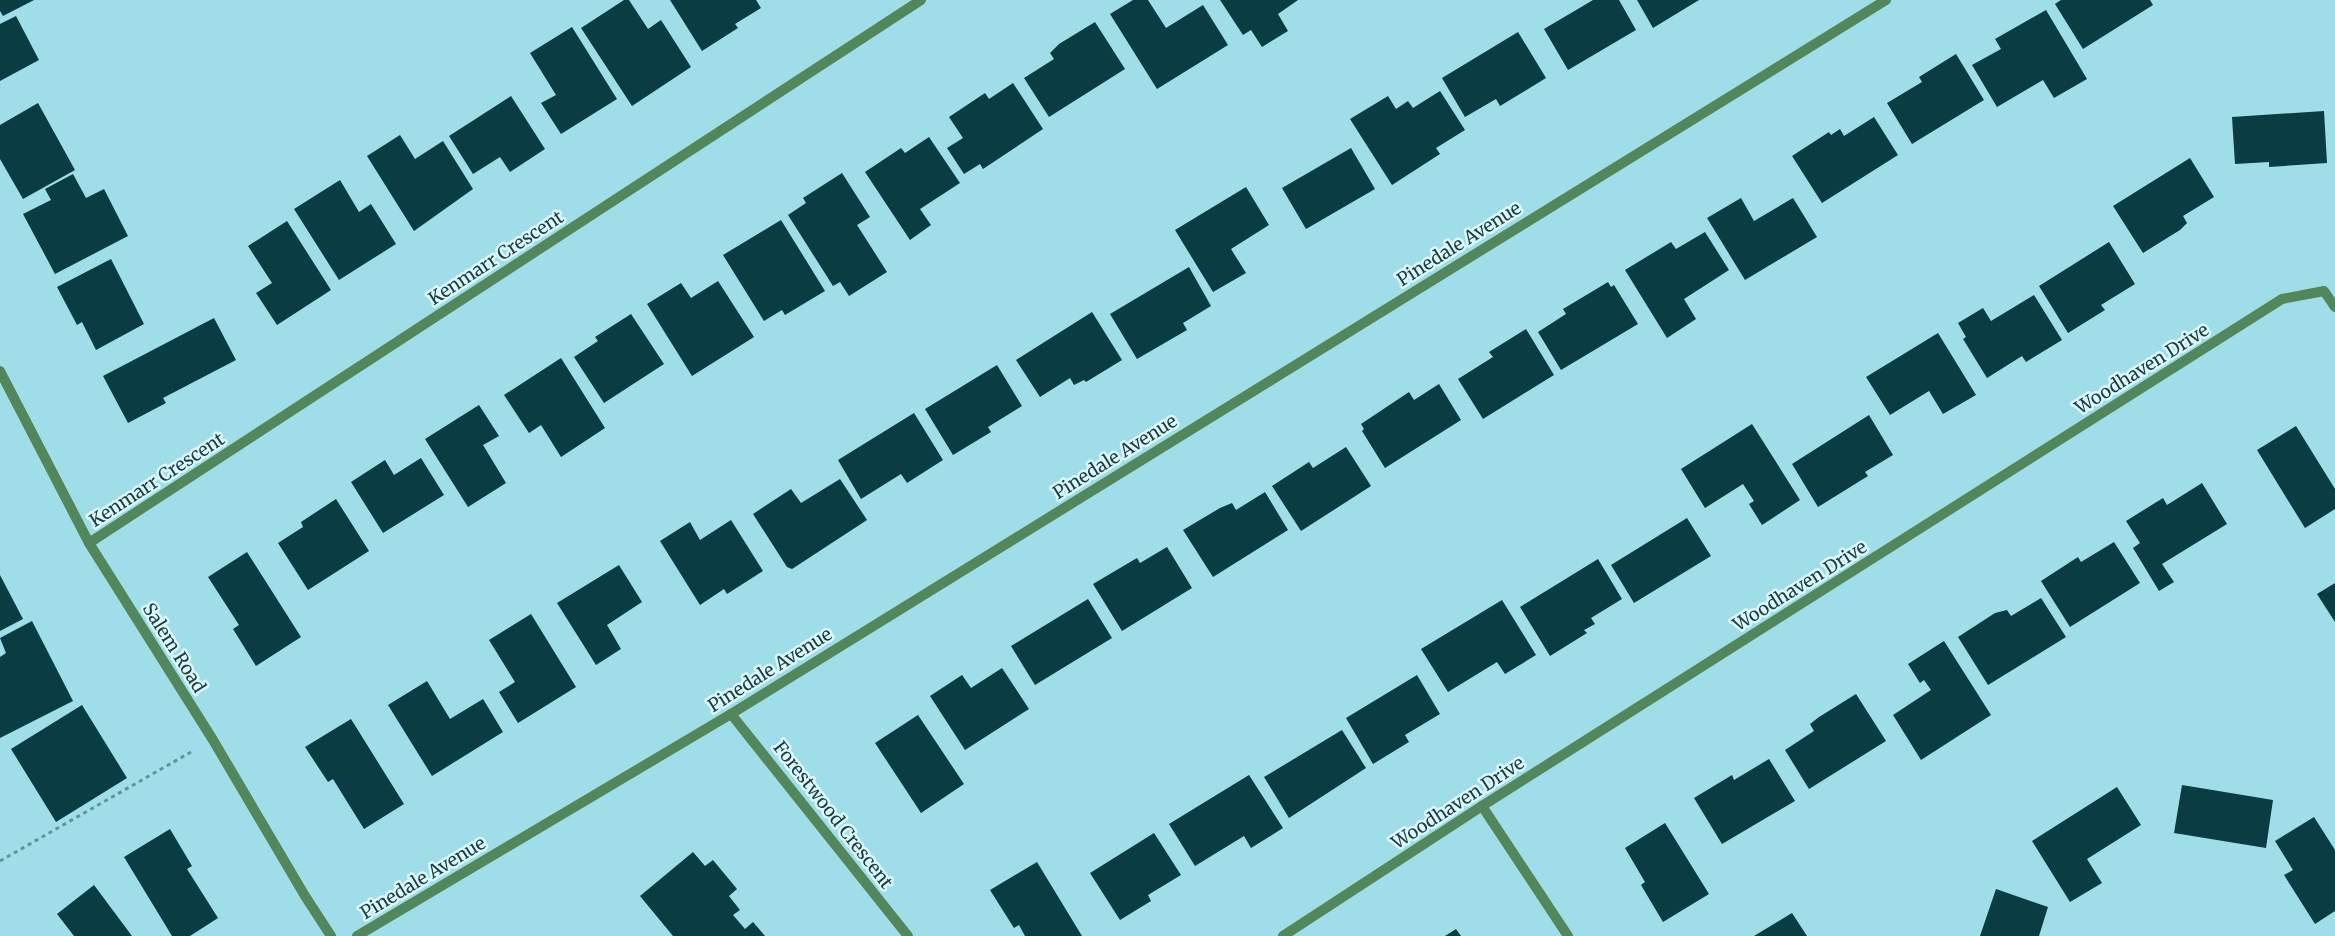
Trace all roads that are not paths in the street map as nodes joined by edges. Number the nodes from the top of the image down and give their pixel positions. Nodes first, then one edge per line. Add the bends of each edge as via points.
1 (921, 0) edge
2 (1886, 0) edge
3 (2335, 307) edge
4 (0, 372) edge
5 (89, 544) junction
6 (731, 714) junction
7 (1482, 806) junction
8 (331, 936) edge
9 (357, 936) edge
10 (908, 936) edge
11 (1283, 936) edge
12 (1568, 936) edge

1 - 5 street, Kenmarr Crescent
2 - 6 street, Pinedale Avenue
3 - 7 street, Woodhaven Drive via 2324,291 2282,299
4 - 5 street, Salem Road
5 - 8 street, Salem Road
6 - 9 street, Pinedale Avenue
6 - 10 street, Forestwood Crescent
7 - 11 street, Woodhaven Drive
7 - 12 street

